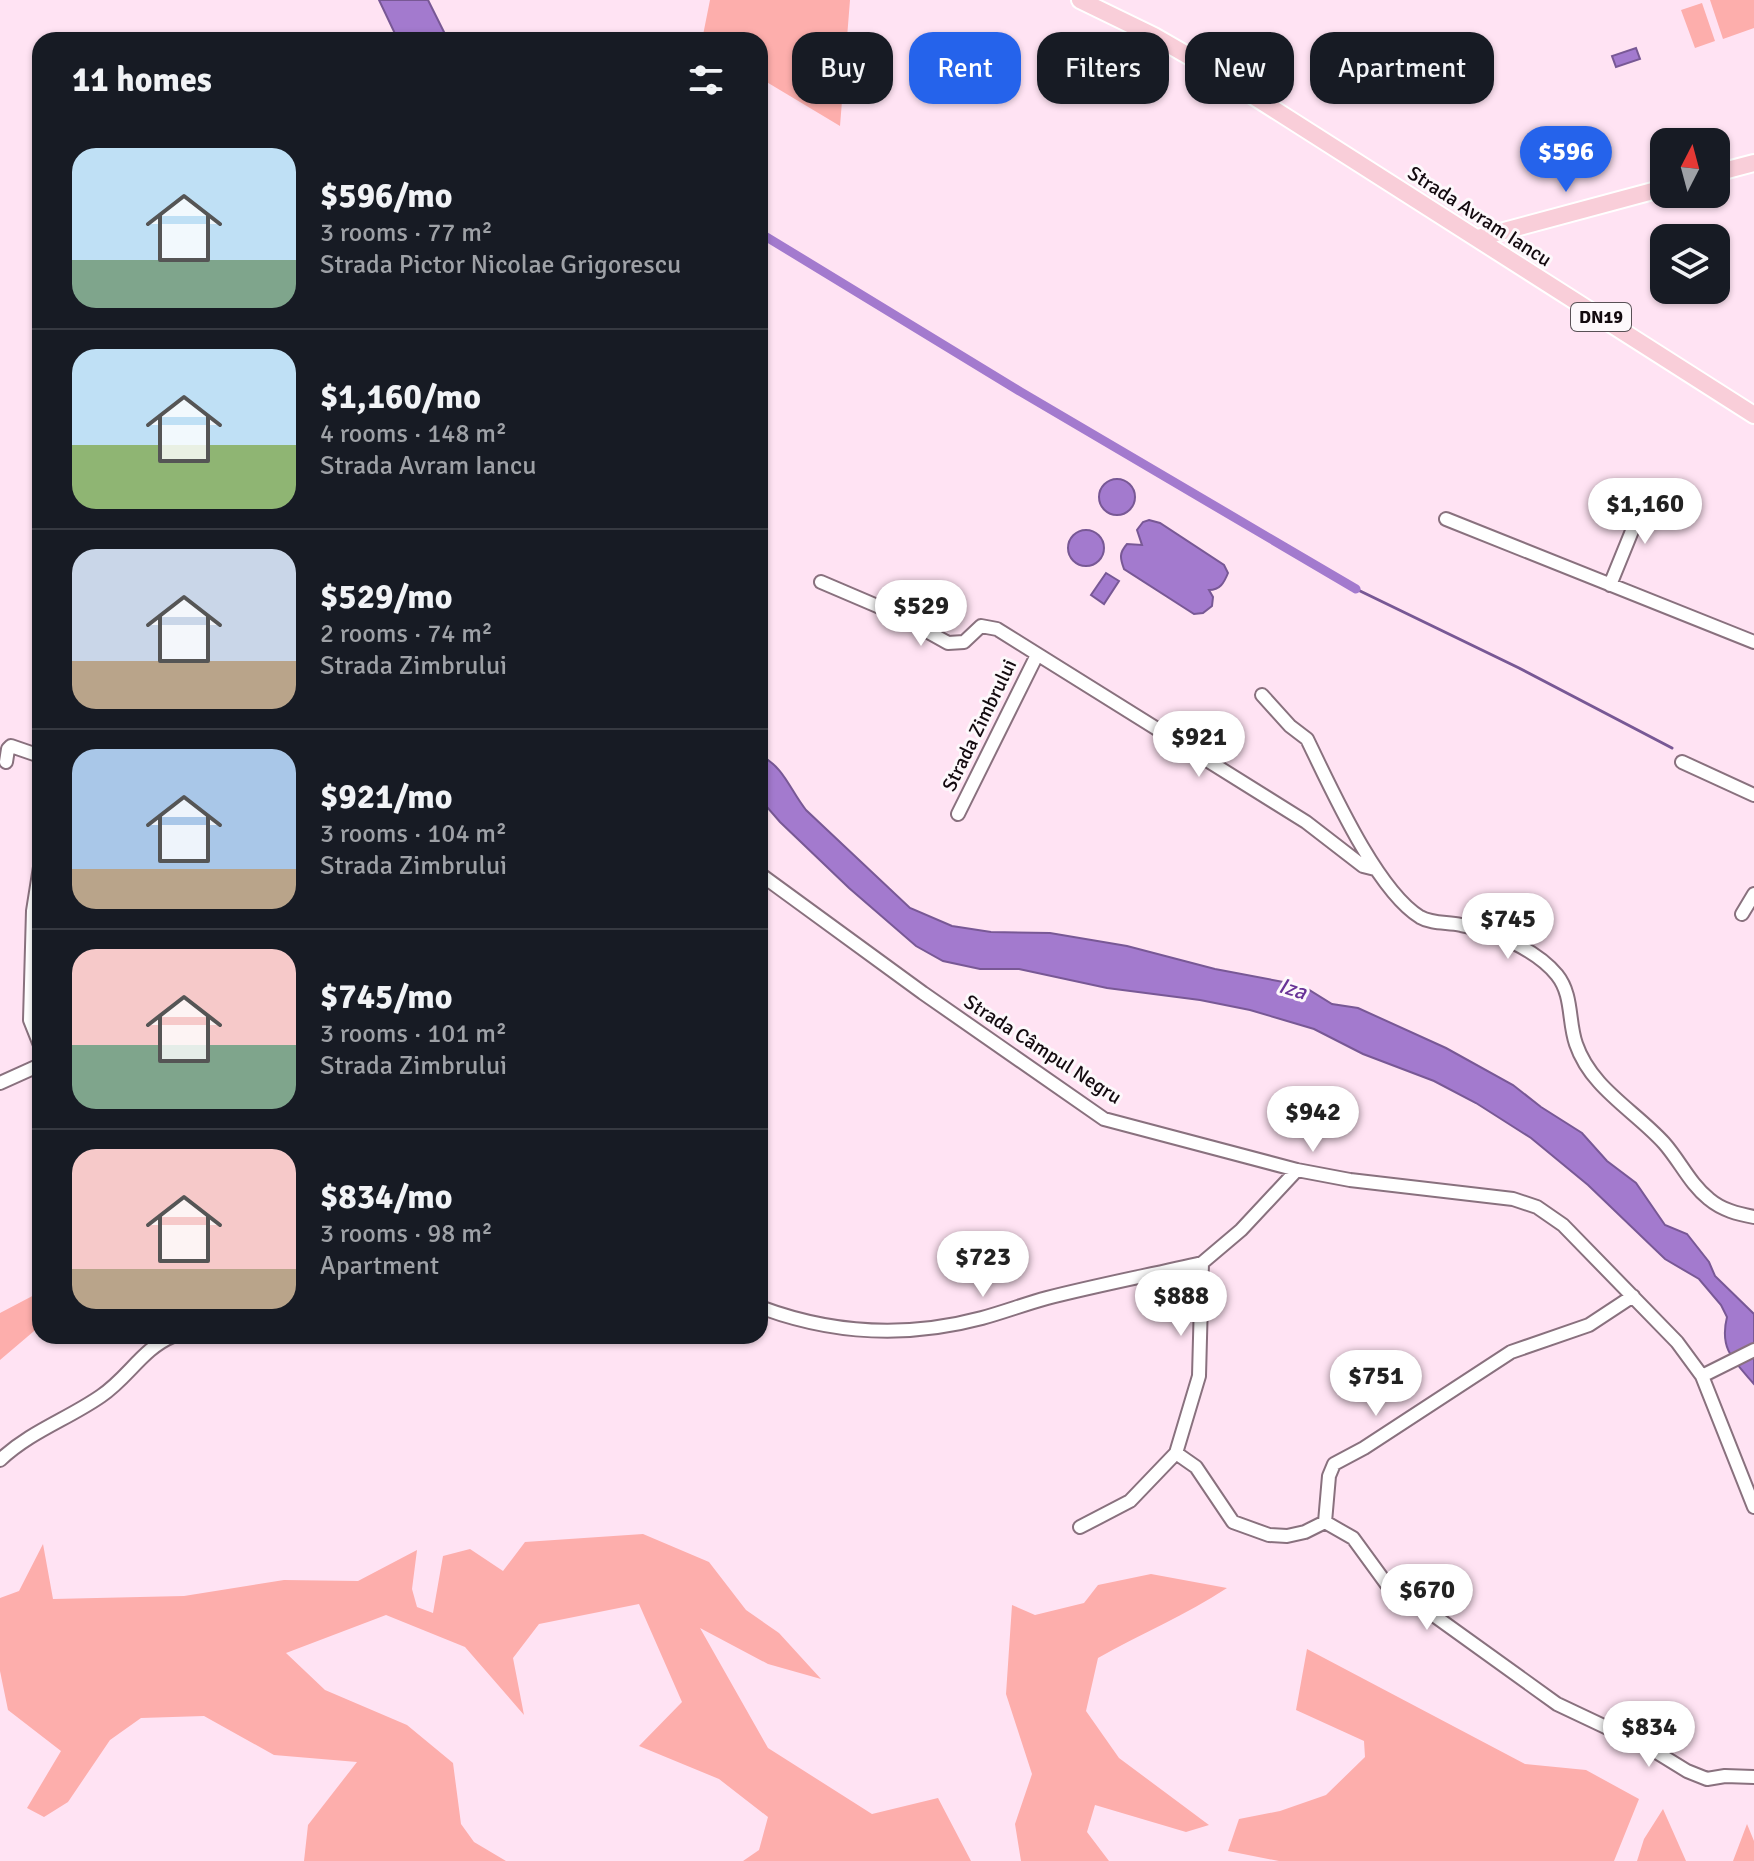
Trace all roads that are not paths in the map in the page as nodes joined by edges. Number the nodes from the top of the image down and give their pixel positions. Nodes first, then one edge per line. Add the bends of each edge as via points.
1 (1080, 0) edge
2 (1754, 163) edge
3 (1730, 169) edge
4 (1650, 192) edge
5 (1478, 238) junction
6 (1754, 415) edge
7 (1647, 494) dead end
8 (1446, 519) dead end
9 (821, 582) dead end
10 (1610, 585) junction
11 (1754, 642) edge
12 (1037, 655) junction
13 (1262, 695) dead end
14 (32, 753) edge
15 (6, 762) dead end
16 (1682, 762) dead end
17 (1754, 795) edge
18 (958, 814) dead end
19 (1375, 869) junction
20 (768, 880) edge
21 (1754, 894) edge
22 (1742, 914) dead end
23 (32, 953) edge
24 (32, 1025) edge
25 (32, 1069) edge
26 (0, 1083) edge
27 (1297, 1170) junction
28 (1754, 1217) edge
29 (1202, 1263) junction
30 (1633, 1296) junction
31 (768, 1310) edge
32 (160, 1344) edge
33 (1754, 1350) edge
34 (1702, 1376) junction
35 (1176, 1453) junction
36 (0, 1460) edge
37 (1754, 1507) edge
38 (1325, 1522) junction
39 (1080, 1527) dead end
40 (1754, 1777) edge

1 - 5 main road, Strada Avram Iancu / DN19 via 1184,53
2 - 3 main road
4 - 5 main road
5 - 6 main road, Strada Avram Iancu / DN19
7 - 10 street
8 - 10 street
9 - 12 street, Strada Zimbrului via 948,643 964,642 981,626 989,626
10 - 11 street
12 - 18 street, Strada Zimbrului
12 - 19 street, Strada Zimbrului
13 - 19 street, Strada Zimbrului via 1307,739
14 - 15 street via 11,746
16 - 17 street
19 - 28 street, Strada Zimbrului via 1423,919 1486,931 1550,968 1567,996 1576,1043 1599,1084 1665,1145 1709,1199
20 - 27 street, Strada Câmpul Negru via 1104,1119
21 - 22 street
23 - 24 street
25 - 26 street
27 - 29 street
27 - 30 street, Strada Câmpul Negru via 1522,1201 1563,1225
29 - 31 street via 980,1318 879,1332 842,1330
29 - 35 street via 1199,1376
30 - 34 street, Strada Câmpul Negru
30 - 38 street via 1589,1325 1511,1352 1334,1464
32 - 36 street via 100,1397 50,1423
33 - 34 street
34 - 37 street, Strada Câmpul Negru
35 - 38 street via 1196,1467 1233,1522 1287,1536
35 - 39 street via 1130,1501
38 - 40 street via 1353,1538 1388,1586 1557,1704 1707,1779

